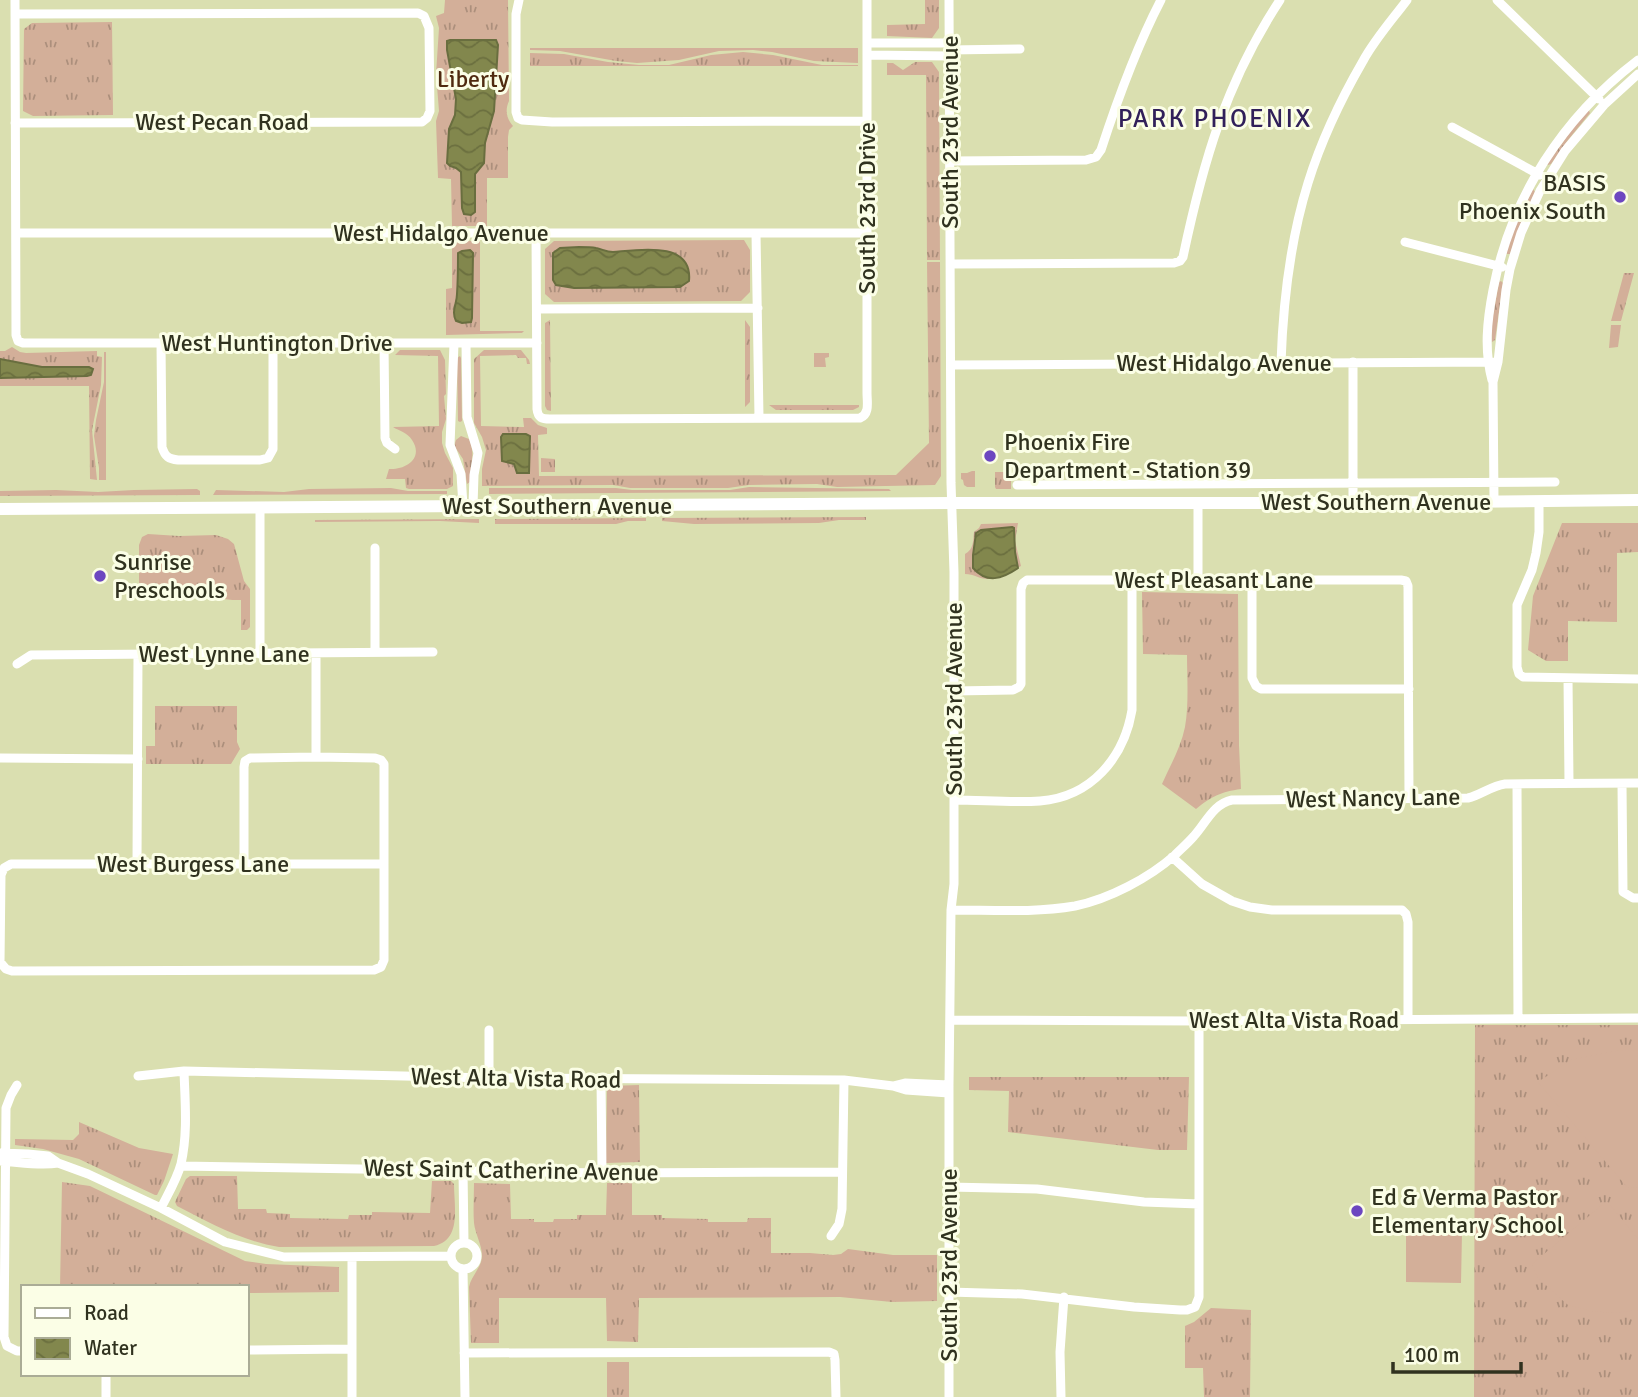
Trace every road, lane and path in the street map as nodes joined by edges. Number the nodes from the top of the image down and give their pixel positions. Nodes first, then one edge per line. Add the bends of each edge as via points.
1 (15, 0) edge
2 (519, 0) edge
3 (867, 0) edge
4 (948, 0) edge
5 (1161, 0) edge
6 (1280, 0) edge
7 (1407, 0) edge
8 (1497, 0) edge
9 (15, 14) junction
10 (867, 43) junction
11 (1020, 49) dead end
12 (949, 50) junction
13 (867, 55) junction
14 (1638, 60) edge
15 (1638, 74) edge
16 (1595, 96) junction
17 (1604, 105) junction
18 (867, 121) junction
19 (15, 123) junction
20 (1452, 127) dead end
21 (950, 161) junction
22 (1537, 174) junction
23 (1547, 179) junction
24 (537, 232) junction
25 (16, 233) junction
26 (756, 233) junction
27 (867, 233) junction
28 (1405, 242) dead end
29 (951, 264) junction
30 (1498, 266) junction
31 (1510, 269) junction
32 (758, 308) junction
33 (537, 309) junction
34 (161, 343) junction
35 (273, 343) junction
36 (384, 343) junction
37 (537, 343) junction
38 (454, 344) junction
39 (466, 344) junction
40 (1353, 362) junction
41 (1493, 362) junction
42 (1281, 363) junction
43 (951, 365) junction
44 (759, 417) junction
45 (395, 449) dead end
46 (1493, 482) junction
47 (1555, 482) dead end
48 (1353, 483) junction
49 (1017, 485) dead end
50 (1114, 485) junction
51 (1638, 500) edge
52 (1493, 501) junction
53 (1539, 501) junction
54 (952, 503) junction
55 (1114, 503) junction
56 (1198, 503) junction
57 (1353, 503) junction
58 (468, 506) junction
59 (261, 507) junction
60 (0, 509) edge
61 (375, 548) dead end
62 (1198, 580) junction
63 (1252, 580) junction
64 (1132, 581) junction
65 (375, 652) junction
66 (433, 652) dead end
67 (261, 653) junction
68 (316, 653) junction
69 (138, 654) junction
70 (17, 664) dead end
71 (1568, 678) junction
72 (1638, 679) edge
73 (1409, 689) junction
74 (954, 691) junction
75 (316, 757) junction
76 (0, 758) edge
77 (138, 759) junction
78 (1569, 783) junction
79 (1622, 783) junction
80 (1638, 783) edge
81 (1517, 784) junction
82 (1409, 799) junction
83 (954, 800) junction
84 (1172, 857) junction
85 (244, 863) junction
86 (137, 864) junction
87 (384, 864) junction
88 (1638, 898) edge
89 (951, 910) junction
90 (1518, 1018) junction
91 (1638, 1018) edge
92 (1408, 1019) junction
93 (951, 1020) junction
94 (1199, 1021) junction
95 (489, 1030) dead end
96 (184, 1071) junction
97 (138, 1076) dead end
98 (489, 1078) junction
99 (601, 1079) junction
100 (844, 1080) junction
101 (17, 1085) dead end
102 (949, 1089) junction
103 (3, 1157) edge
104 (181, 1166) junction
105 (463, 1170) junction
106 (842, 1172) junction
107 (602, 1173) junction
108 (949, 1188) junction
109 (1199, 1204) junction
110 (161, 1208) junction
111 (831, 1236) dead end
112 (464, 1243) junction
113 (451, 1256) junction
114 (352, 1257) junction
115 (463, 1269) junction
116 (949, 1292) junction
117 (1064, 1297) junction
118 (352, 1349) junction
119 (248, 1350) edge
120 (21, 1351) edge
121 (464, 1353) junction
122 (106, 1376) edge
123 (106, 1397) edge
124 (352, 1397) edge
125 (465, 1397) edge
126 (836, 1397) edge
127 (949, 1397) edge
128 (1061, 1397) edge

1 - 9 street
2 - 18 street via 518,118 552,122
3 - 10 street, South 23rd Drive
4 - 12 street, South 23rd Avenue
5 - 21 street via 1143,34 1096,157
6 - 29 street via 1242,65 1219,119 1180,261
7 - 42 street via 1364,59 1308,183 1287,278
8 - 16 street
9 - 19 street
9 - 19 street, West Pecan Road via 412,13 424,16 429,28 430,111 422,122
10 - 12 street
10 - 13 street, South 23rd Drive
11 - 12 street
12 - 13 street
12 - 21 street, South 23rd Avenue
13 - 18 street, South 23rd Drive
14 - 16 street
15 - 17 street
16 - 17 street
16 - 22 street via 1554,145
17 - 23 street
18 - 27 street, South 23rd Drive
19 - 25 street
20 - 22 street
21 - 29 street, South 23rd Avenue
22 - 23 street
22 - 30 street via 1514,218
23 - 31 street
24 - 25 street, West Hidalgo Avenue
24 - 26 street, West Hidalgo Avenue
24 - 33 street
25 - 34 street, West Huntington Drive via 18,341
26 - 27 street, West Hidalgo Avenue
26 - 32 street
27 - 44 street, South 23rd Drive via 866,415
28 - 30 street
29 - 43 street, South 23rd Avenue
30 - 31 street
30 - 41 street via 1486,342
31 - 41 street
32 - 33 street
32 - 44 street
33 - 37 street
34 - 35 street, West Huntington Drive
34 - 35 street via 162,447 169,459 260,460 268,458 273,446
35 - 36 street, West Huntington Drive
36 - 38 street, West Huntington Drive
36 - 45 street via 385,438
37 - 39 street, West Huntington Drive
37 - 44 street via 539,416
38 - 39 street, West Huntington Drive
38 - 58 street via 450,445
39 - 58 street via 467,417 478,453
40 - 41 street, West Hidalgo Avenue
40 - 42 street, West Hidalgo Avenue
40 - 48 street
41 - 46 street
42 - 43 street, West Hidalgo Avenue
43 - 54 street, South 23rd Avenue
46 - 47 street, West Southern Avenue
46 - 48 street, West Southern Avenue
46 - 52 street
48 - 50 street, West Southern Avenue
48 - 57 street
49 - 50 street, West Southern Avenue
50 - 55 street
51 - 53 main road, West Southern Avenue
52 - 53 main road, West Southern Avenue
52 - 57 main road, West Southern Avenue
53 - 71 street via 1536,553 1517,605 1517,667 1522,677
54 - 55 main road, West Southern Avenue
54 - 58 main road, West Southern Avenue
54 - 74 street, South 23rd Avenue
55 - 56 main road, West Southern Avenue
56 - 57 main road, West Southern Avenue
56 - 62 street
58 - 59 main road, West Southern Avenue
59 - 60 main road, West Southern Avenue
59 - 67 street
61 - 65 street
62 - 63 street, West Pleasant Lane
62 - 64 street, West Pleasant Lane
63 - 73 street via 1254,682 1261,689
63 - 73 street, West Pleasant Lane via 1406,581
64 - 74 street, West Pleasant Lane via 1023,583 1018,689
64 - 83 street via 1132,710 1122,745 1101,774 1060,797 1040,801
65 - 66 street, West Lynne Lane
65 - 68 street, West Lynne Lane
67 - 68 street, West Lynne Lane
67 - 69 street, West Lynne Lane
68 - 75 street
69 - 70 street, West Lynne Lane via 31,655
69 - 77 street
71 - 72 street
71 - 78 street
73 - 82 street
74 - 83 street, South 23rd Avenue
75 - 85 street via 245,761
75 - 87 street via 375,758 384,764
76 - 77 street
77 - 86 street
78 - 79 street, West Nancy Lane
78 - 81 street, West Nancy Lane
79 - 80 street, West Nancy Lane
79 - 88 street via 1623,892
81 - 82 street, West Nancy Lane via 1496,786 1468,798
81 - 90 street
82 - 84 street, West Nancy Lane via 1228,801 1217,806
83 - 89 street, South 23rd Avenue
84 - 89 street via 1139,880 1076,906
84 - 92 street via 1202,884 1250,907 1402,910 1408,922
85 - 86 street, West Burgess Lane
85 - 87 street, West Burgess Lane
86 - 87 street, West Burgess Lane via 11,864 4,869 0,962 5,969 374,970 384,960
89 - 93 street, South 23rd Avenue
90 - 91 street, West Alta Vista Road
90 - 92 street, West Alta Vista Road
92 - 94 street, West Alta Vista Road
93 - 94 street, West Alta Vista Road
93 - 102 street, South 23rd Avenue
94 - 109 street
95 - 98 street
96 - 97 street, West Alta Vista Road
96 - 98 street, West Alta Vista Road
96 - 104 street
98 - 99 street, West Alta Vista Road
99 - 100 street, West Alta Vista Road
99 - 107 street
100 - 102 street, West Alta Vista Road
100 - 106 street
101 - 103 street via 6,1108
102 - 108 street, South 23rd Avenue
103 - 110 street via 48,1156
103 - 120 street via 4,1337 7,1346
104 - 105 street, West Saint Catherine Avenue
104 - 110 street
105 - 107 street, West Saint Catherine Avenue
105 - 112 street
106 - 107 street, West Saint Catherine Avenue
106 - 111 street via 841,1215
108 - 109 street via 1037,1189
108 - 116 street, South 23rd Avenue
109 - 117 street via 1199,1297 1195,1307 1133,1307
110 - 114 street via 225,1242 260,1252 284,1257
112 - 113 street via 455,1247
112 - 115 street via 473,1247 477,1256 474,1265
113 - 114 street
113 - 115 street
114 - 118 street
115 - 121 street
116 - 117 street
116 - 127 street, South 23rd Avenue
117 - 128 street
118 - 119 street
118 - 124 street
121 - 125 street
121 - 126 street via 829,1352 834,1354
122 - 123 street

